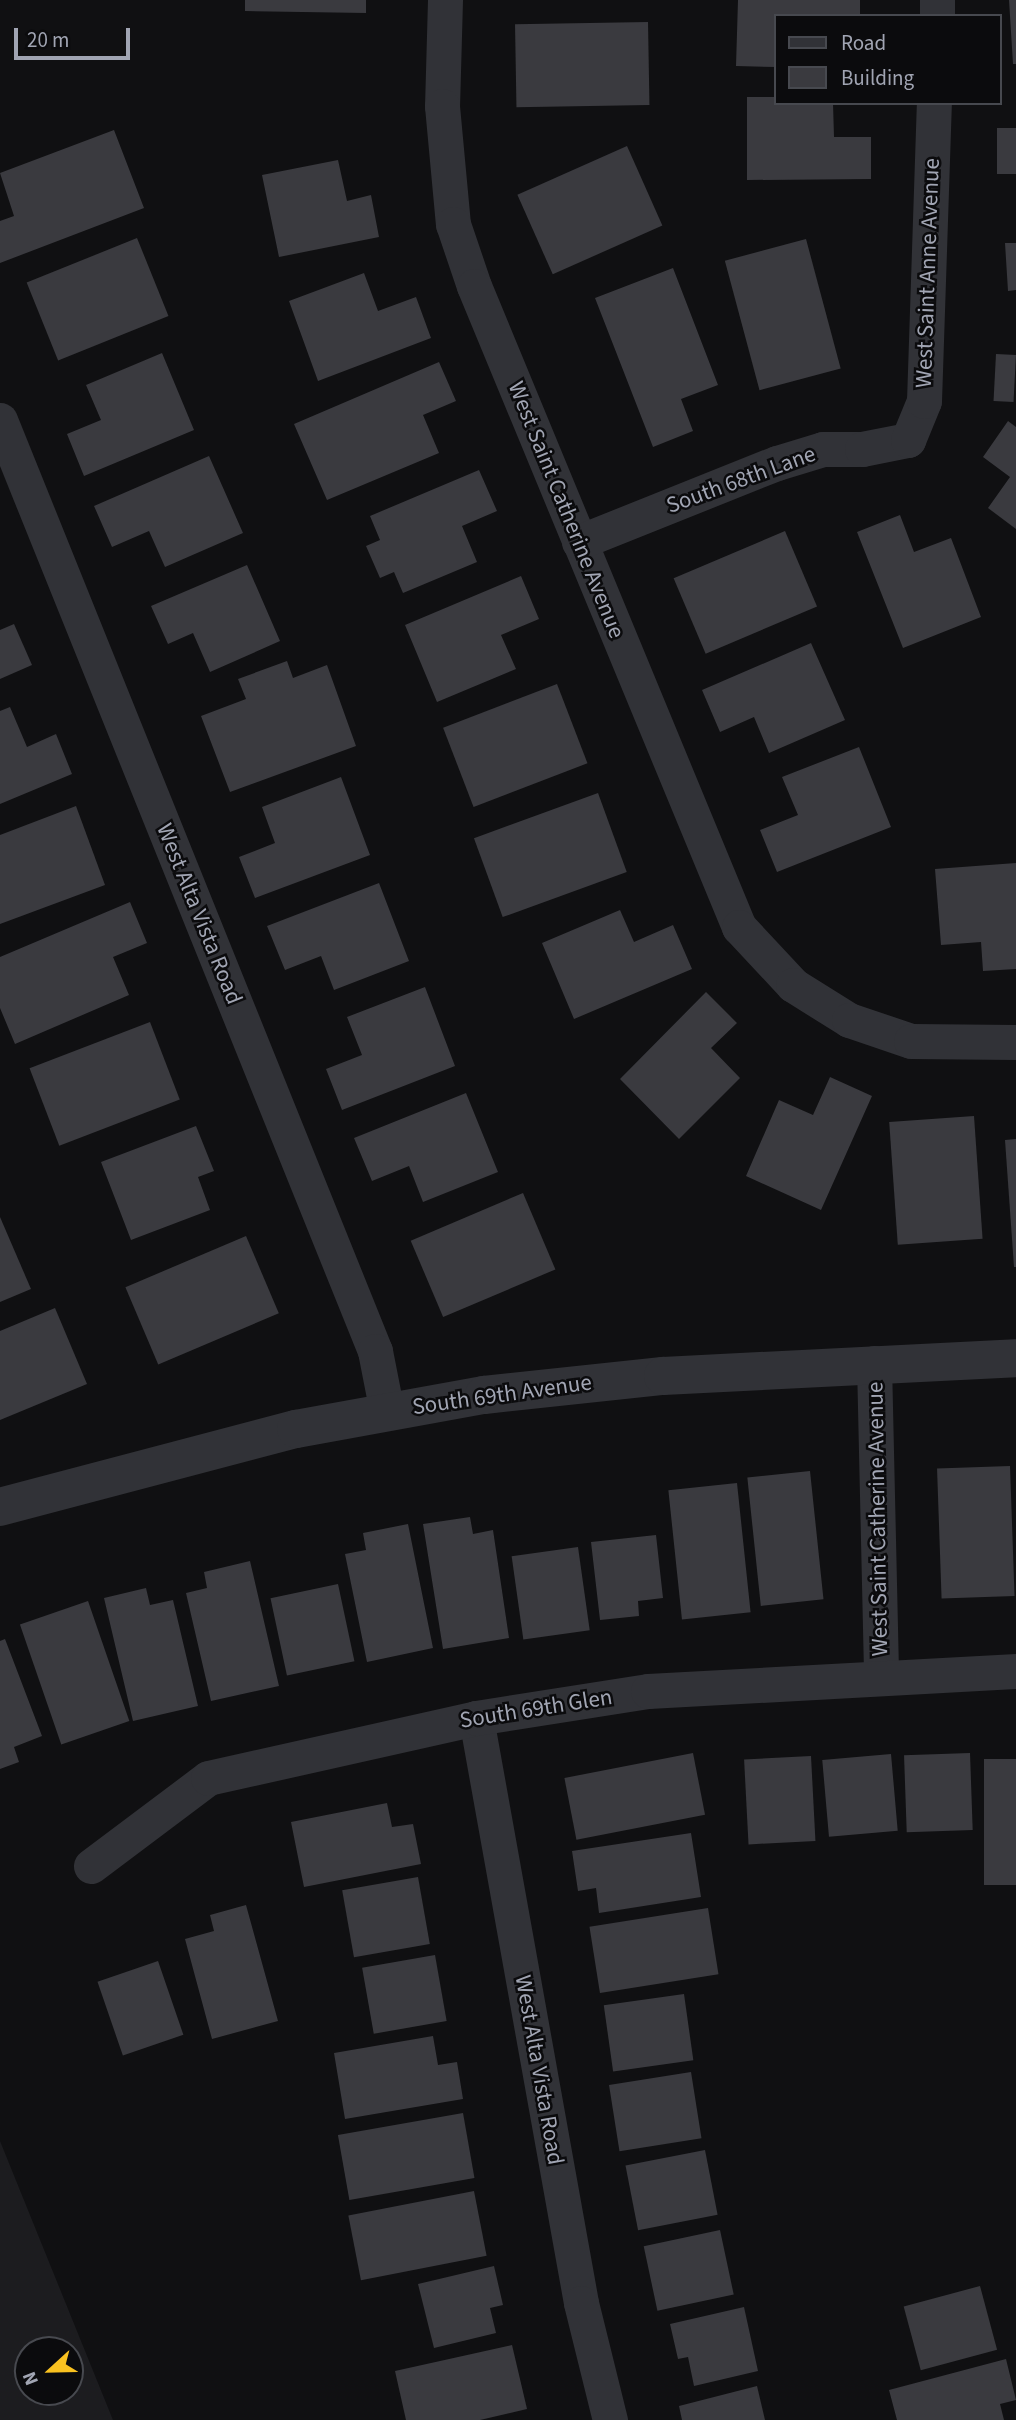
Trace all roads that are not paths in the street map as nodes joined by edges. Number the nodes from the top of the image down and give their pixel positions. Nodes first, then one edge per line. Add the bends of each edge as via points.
1 (445, 0) edge
2 (934, 105) edge
3 (0, 420) edge
4 (908, 440) joint
5 (579, 542) junction
6 (1016, 1042) edge
7 (1016, 1358) edge
8 (874, 1363) junction
9 (387, 1412) junction
10 (0, 1507) edge
11 (1016, 1671) edge
12 (881, 1675) junction
13 (476, 1718) junction
14 (91, 1866) dead end
15 (610, 2420) edge

1 - 5 street, West Saint Catherine Avenue via 442,106 453,224
2 - 4 street, West Saint Anne Avenue via 924,401
3 - 9 street, West Alta Vista Road via 375,1352
4 - 5 street, South 68th Lane via 862,449 823,449 777,463
5 - 6 street, West Saint Catherine Avenue via 738,927 793,985 849,1020 911,1041
7 - 8 street, South 69th Avenue
8 - 9 street, South 69th Avenue via 570,1384
8 - 12 street, West Saint Catherine Avenue
9 - 10 street, South 69th Avenue via 296,1429
11 - 12 street, South 69th Glen
12 - 13 street, South 69th Glen via 648,1691
13 - 14 street, South 69th Glen via 208,1778
13 - 15 street, West Alta Vista Road via 581,2303

